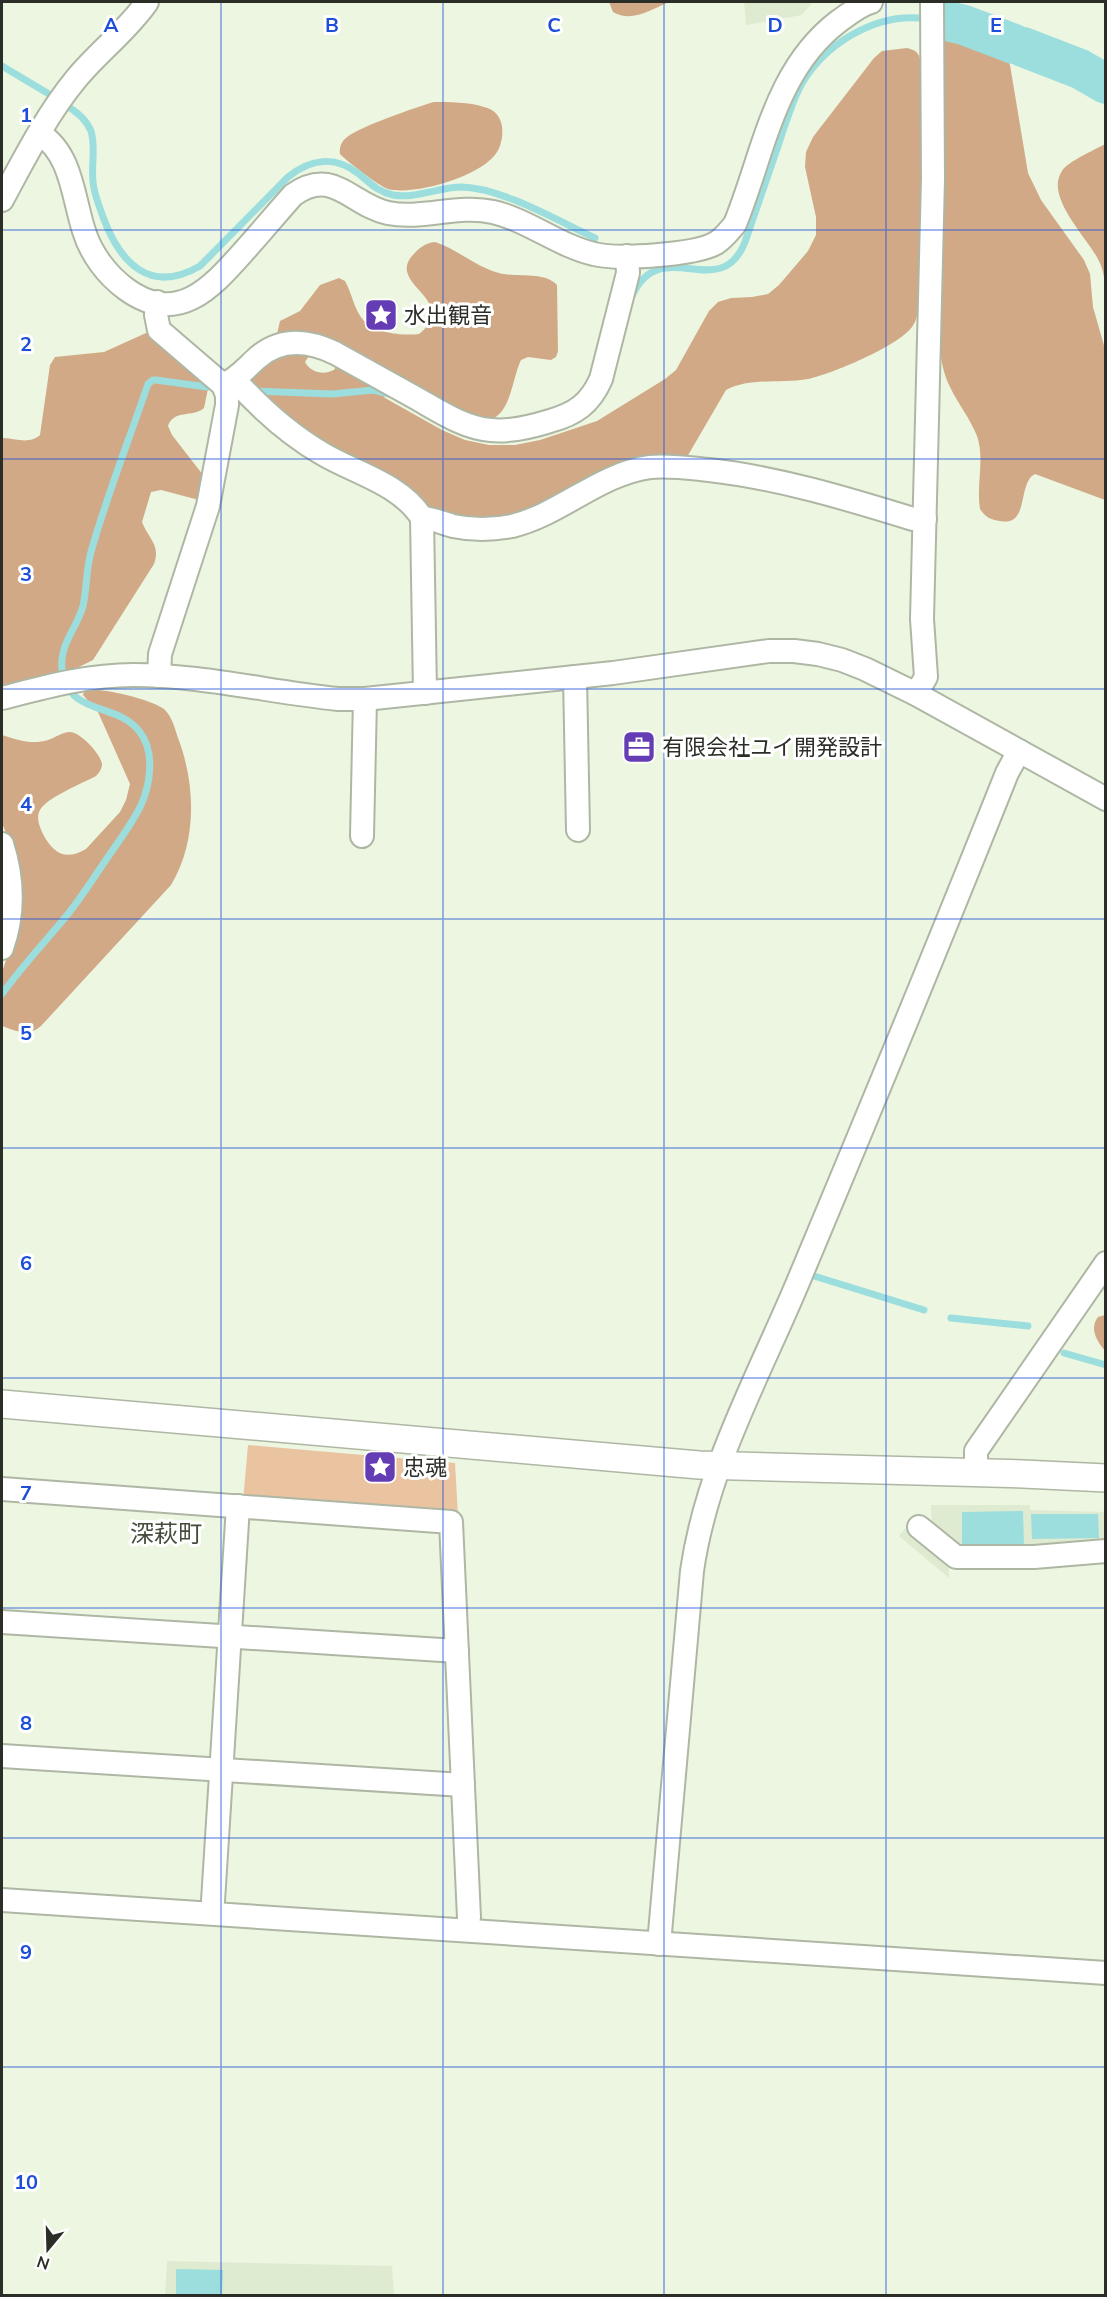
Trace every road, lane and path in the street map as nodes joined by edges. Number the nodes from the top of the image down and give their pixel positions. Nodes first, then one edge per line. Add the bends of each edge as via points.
1 (147, 2) edge
2 (871, 2) edge
3 (932, 2) edge
4 (40, 134) junction
5 (2, 200) edge
6 (627, 256) junction
7 (157, 302) junction
8 (229, 383) junction
9 (422, 518) junction
10 (925, 519) junction
11 (159, 676) junction
12 (575, 677) junction
13 (425, 693) junction
14 (916, 694) junction
15 (2, 698) edge
16 (365, 699) junction
17 (1019, 751) junction
18 (1106, 799) edge
19 (578, 830) dead end
20 (362, 836) dead end
21 (2, 844) edge
22 (2, 948) edge
23 (1106, 1263) edge
24 (2, 1404) edge
25 (718, 1466) junction
26 (976, 1473) junction
27 (1106, 1479) edge
28 (2, 1489) edge
29 (238, 1506) junction
30 (920, 1527) dead end
31 (1106, 1551) edge
32 (2, 1622) edge
33 (230, 1637) junction
34 (457, 1651) junction
35 (2, 1756) edge
36 (222, 1770) junction
37 (463, 1785) junction
38 (2, 1900) edge
39 (213, 1901) dead end
40 (469, 1918) dead end
41 (659, 1944) junction
42 (1106, 1973) edge

1 - 4 street via 76,79
2 - 6 street via 833,26 794,71 776,106 737,217 726,235 702,249
3 - 10 street via 933,179
4 - 5 street
4 - 7 street via 61,154 94,255 123,287
6 - 7 street via 594,254 495,212 459,209 391,214 330,184 317,183 293,195 206,291 183,301
6 - 8 street via 628,273 601,380 586,404 559,419 513,430 470,425 335,353 307,343 276,346
7 - 8 street via 159,330
8 - 9 street via 303,442 383,485 415,506
8 - 11 street via 213,488 159,654
9 - 10 street via 472,529 513,525 629,471 670,466 751,475
9 - 13 street
10 - 14 street via 922,619 926,677
11 - 15 street via 131,675 66,683
11 - 16 street via 317,697
12 - 13 street
12 - 14 street via 794,651 842,660
12 - 19 street
13 - 16 street
14 - 17 street
16 - 20 street
17 - 18 street
17 - 25 street
21 - 22 street via 11,902
23 - 26 street via 976,1451
24 - 25 street
25 - 26 street
25 - 41 street via 692,1571
26 - 27 street
28 - 29 street
29 - 33 street
29 - 34 street via 452,1522
30 - 31 street via 957,1557 1034,1557
32 - 33 street
33 - 34 street
33 - 36 street
34 - 37 street
35 - 36 street
36 - 37 street
36 - 39 street
37 - 40 street
38 - 41 street
41 - 42 street

